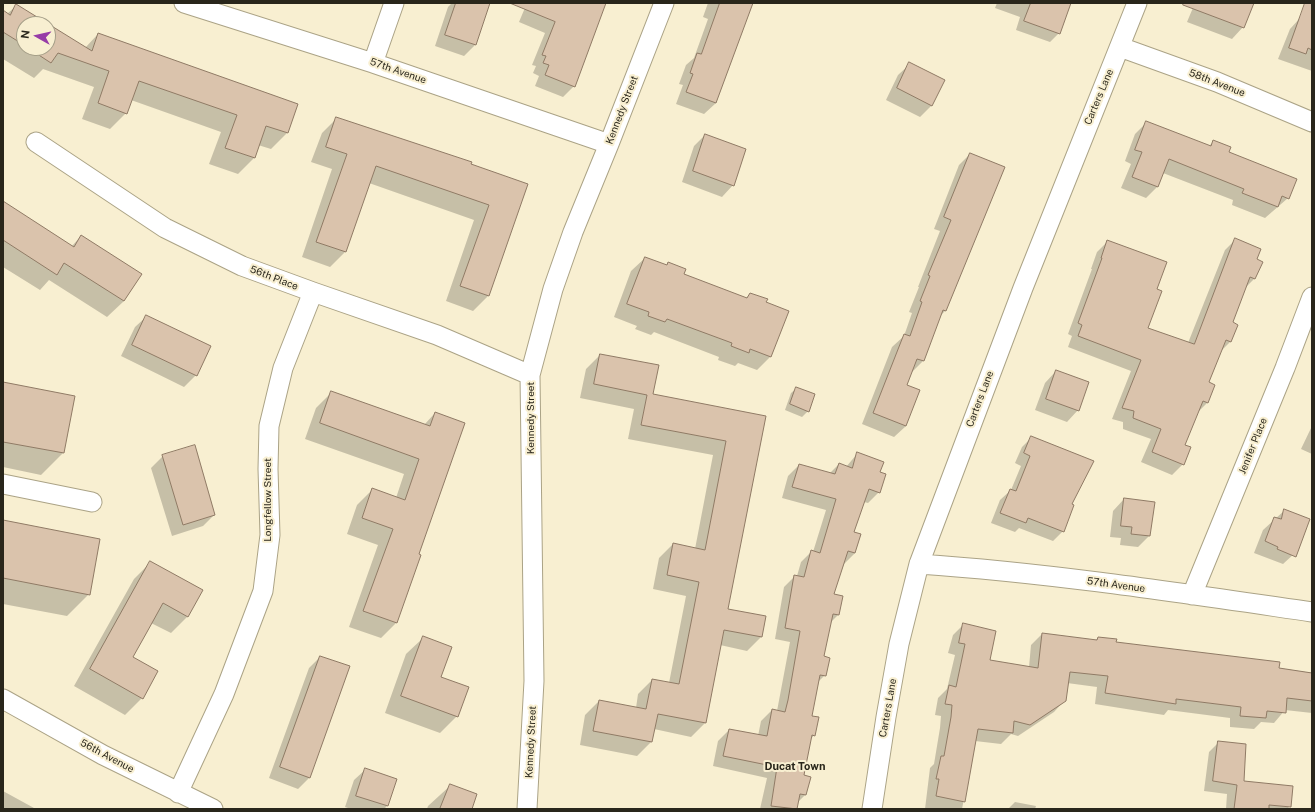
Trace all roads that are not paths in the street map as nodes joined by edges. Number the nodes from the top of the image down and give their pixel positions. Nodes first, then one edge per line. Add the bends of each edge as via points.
1 (184, 3) edge
2 (394, 3) edge
3 (664, 3) edge
4 (1137, 3) edge
5 (1120, 47) junction
6 (373, 63) junction
7 (1312, 122) edge
8 (36, 142) dead end
9 (609, 144) junction
10 (313, 292) junction
11 (1312, 297) edge
12 (530, 375) junction
13 (3, 484) edge
14 (92, 502) dead end
15 (919, 564) junction
16 (1192, 595) junction
17 (1312, 612) edge
18 (3, 699) edge
19 (178, 793) junction
20 (213, 809) edge
21 (527, 809) edge
22 (872, 809) edge

1 - 6 street, 57th Avenue
2 - 6 street
3 - 9 street, Kennedy Street
4 - 5 street, Carters Lane
5 - 7 street, 58th Avenue via 1217,82
5 - 15 street, Carters Lane via 1023,288
6 - 9 street, 57th Avenue
8 - 10 street, 56th Place via 165,228 242,266
9 - 12 street, Kennedy Street via 577,219 553,289
10 - 12 street, 56th Place via 437,335
10 - 19 street, Longfellow Street via 283,368 269,426 270,535 263,591 224,694
11 - 16 street, Jenifer Place
12 - 21 street, Kennedy Street via 534,681
13 - 14 street
15 - 16 street, 57th Avenue via 1034,574
15 - 22 street, Carters Lane via 899,644
16 - 17 street, 57th Avenue
18 - 19 street, 56th Avenue via 103,755
19 - 20 street, 56th Avenue

